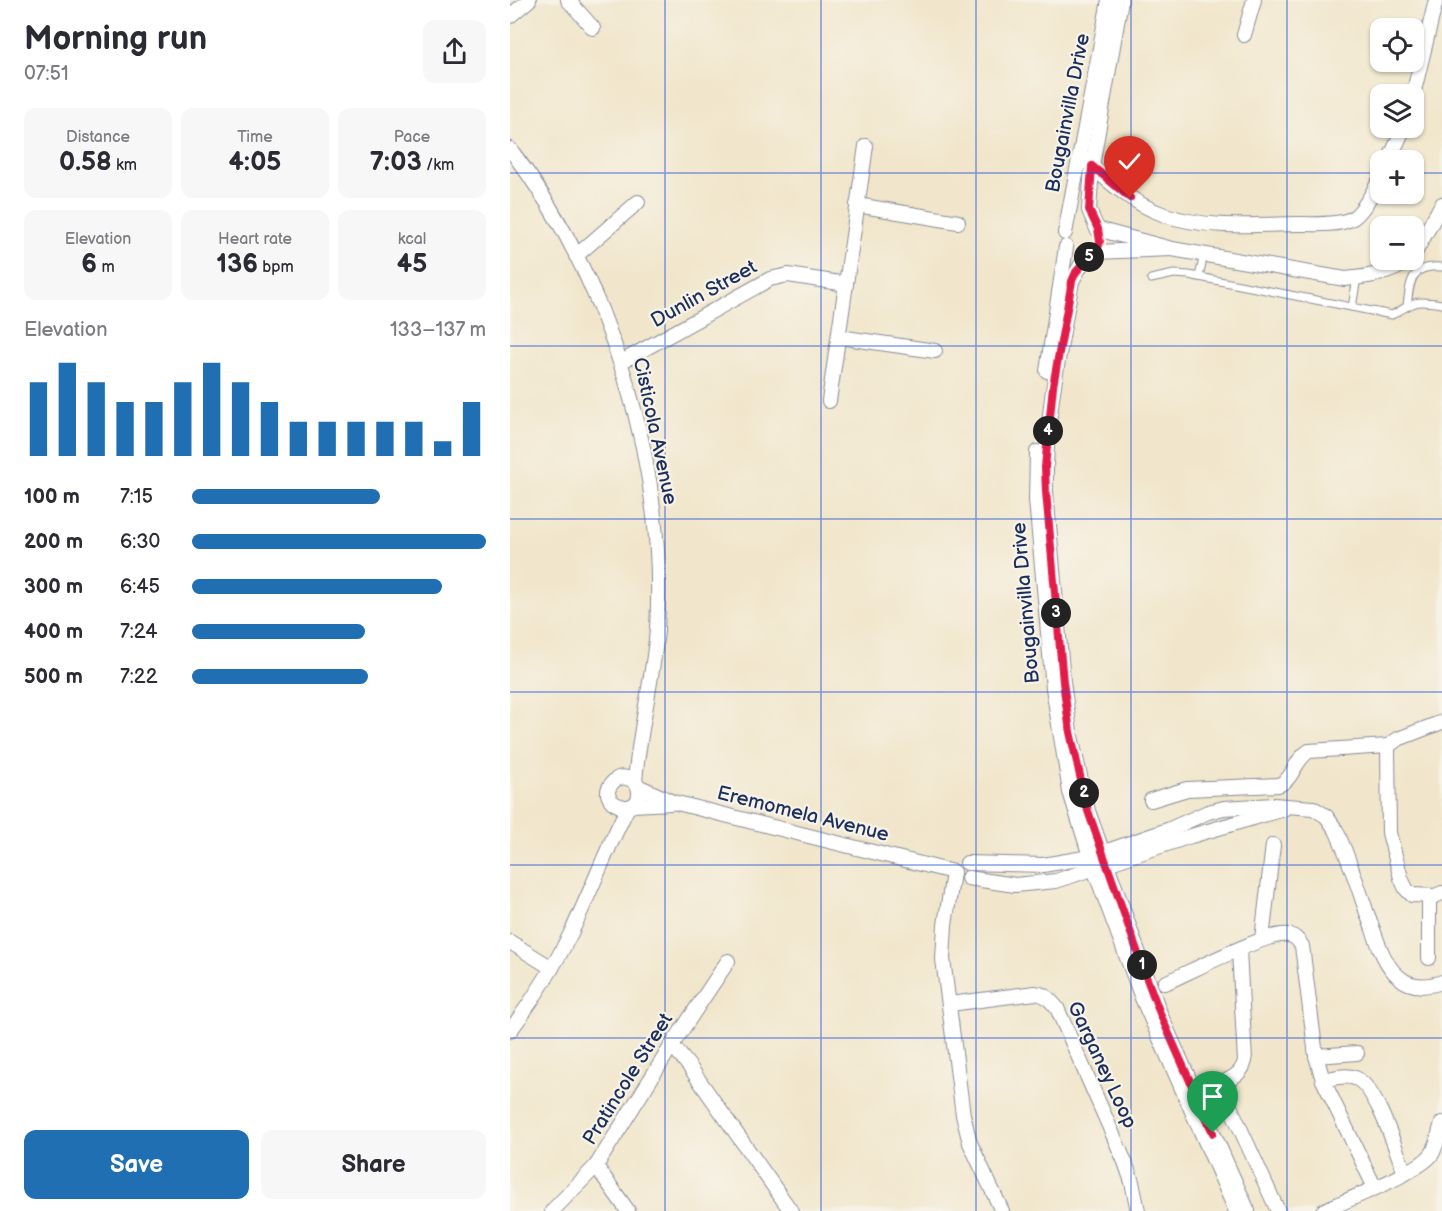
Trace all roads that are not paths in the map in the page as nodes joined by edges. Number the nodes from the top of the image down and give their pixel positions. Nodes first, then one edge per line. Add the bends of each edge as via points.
1 (529, 0) edge
2 (568, 0) edge
3 (1109, 0) edge
4 (1121, 0) edge
5 (1254, 0) edge
6 (1436, 0) edge
7 (510, 16) edge
8 (593, 28) dead end
9 (1244, 35) dead end
10 (1416, 84) edge
11 (866, 146) dead end
12 (510, 149) edge
13 (1080, 155) junction
14 (1092, 166) junction
15 (1370, 199) edge
16 (638, 202) dead end
17 (1442, 204) edge
18 (857, 205) junction
19 (958, 222) dead end
20 (1098, 229) junction
21 (1065, 232) junction
22 (1424, 239) edge
23 (1066, 247) junction
24 (1172, 249) junction
25 (1094, 252) junction
26 (1204, 254) junction
27 (576, 255) junction
28 (1442, 267) edge
29 (1390, 270) edge
30 (1198, 277) junction
31 (1357, 278) junction
32 (1151, 279) dead end
33 (846, 284) junction
34 (1442, 304) edge
35 (1407, 306) junction
36 (1352, 307) junction
37 (839, 337) junction
38 (934, 351) dead end
39 (621, 362) junction
40 (829, 401) dead end
41 (1043, 522) junction
42 (1442, 722) edge
43 (1388, 746) junction
44 (637, 748) junction
45 (621, 777) junction
46 (636, 784) junction
47 (1151, 800) dead end
48 (674, 802) junction
49 (614, 803) junction
50 (631, 806) junction
51 (613, 837) junction
52 (1273, 845) dead end
53 (1098, 861) junction
54 (1032, 865) junction
55 (961, 871) junction
56 (1032, 883) junction
57 (1436, 894) edge
58 (1262, 939) junction
59 (510, 942) edge
60 (1239, 950) junction
61 (1429, 958) dead end
62 (728, 961) dead end
63 (552, 968) junction
64 (1442, 982) edge
65 (1165, 983) dead end
66 (950, 1004) junction
67 (510, 1031) edge
68 (672, 1045) junction
69 (1357, 1053) dead end
70 (1316, 1056) junction
71 (1323, 1080) junction
72 (1442, 1123) edge
73 (1437, 1152) edge
74 (596, 1166) junction
75 (1405, 1173) junction
76 (1375, 1188) junction
77 (552, 1211) edge
78 (628, 1211) edge
79 (791, 1211) edge
80 (1002, 1211) edge
81 (1138, 1211) edge
82 (1236, 1211) edge
83 (1248, 1211) edge
84 (1278, 1211) edge
85 (1323, 1211) edge

1 - 7 street
2 - 8 street
3 - 13 street, Bougainvilla Drive
4 - 14 street, Bougainvilla Drive
5 - 9 street
6 - 10 street
11 - 18 street
12 - 27 street, Cisticola Avenue via 532,177
13 - 14 street
13 - 21 street, Bougainvilla Drive
14 - 15 street via 1130,198 1164,215 1195,222 1322,224 1352,219
14 - 20 street, Bougainvilla Drive via 1089,210
16 - 27 street
17 - 22 street
18 - 19 street
18 - 33 street
20 - 21 street via 1083,221 1072,224
20 - 24 street
20 - 25 street, Bougainvilla Drive via 1100,242
21 - 23 street, Bougainvilla Drive
23 - 25 street via 1079,256
23 - 41 street, Bougainvilla Drive via 1038,435 1035,474
24 - 25 street
24 - 26 street
25 - 41 street, Bougainvilla Drive via 1072,281 1053,386
26 - 30 lane
26 - 31 street
27 - 39 street, Cisticola Avenue
28 - 35 lane via 1418,271 1410,280
29 - 31 street
30 - 32 lane via 1174,274
30 - 36 lane
31 - 36 lane
33 - 37 street
33 - 39 street, Dunlin Street via 788,275 770,279
34 - 35 lane via 1419,301
35 - 36 lane via 1392,315
37 - 38 street
37 - 40 street
39 - 44 street, Cisticola Avenue via 654,517 657,628 652,678
41 - 53 street, Bougainvilla Drive via 1070,792
42 - 43 street
43 - 47 street via 1309,751 1298,759 1287,781 1278,785 1187,789
43 - 57 street via 1390,840 1406,889 1412,894
44 - 45 street, Cisticola Avenue
44 - 46 street, Cisticola Avenue
45 - 46 street
45 - 49 street via 609,788
46 - 48 street, Eremomela Avenue
46 - 50 street via 639,796
48 - 50 street, Eremomela Avenue
48 - 55 street, Eremomela Avenue
49 - 50 street via 623,808
49 - 51 street
50 - 51 street
51 - 63 street
52 - 58 street
53 - 54 street, Eremomela Avenue
53 - 56 street, Eremomela Avenue via 1056,881
53 - 64 street, Eremomela Avenue via 1216,809 1313,808 1331,821 1340,838 1392,971 1416,986
53 - 82 street, Bougainvilla Drive via 1142,998
53 - 83 street, Bougainvilla Drive via 1161,1016
54 - 55 street, Eremomela Avenue
54 - 56 street
55 - 56 street, Eremomela Avenue via 1015,885
55 - 66 street via 950,900 943,945
57 - 61 street
58 - 60 street
58 - 70 street via 1289,935 1302,946
59 - 63 street
60 - 65 street
60 - 84 street via 1245,1061 1243,1069 1226,1081 1224,1093
62 - 68 street, Pratincole Street
63 - 67 street
66 - 80 street via 967,1135
66 - 81 street, Garganey Loop via 1025,994 1042,994 1050,1000 1121,1152
68 - 74 street, Pratincole Street
68 - 79 street
69 - 70 street
70 - 71 street
71 - 75 street via 1353,1077 1367,1086
71 - 76 street
72 - 73 street
73 - 75 street
74 - 77 street, Pratincole Street
74 - 78 street
75 - 76 street
76 - 85 street

